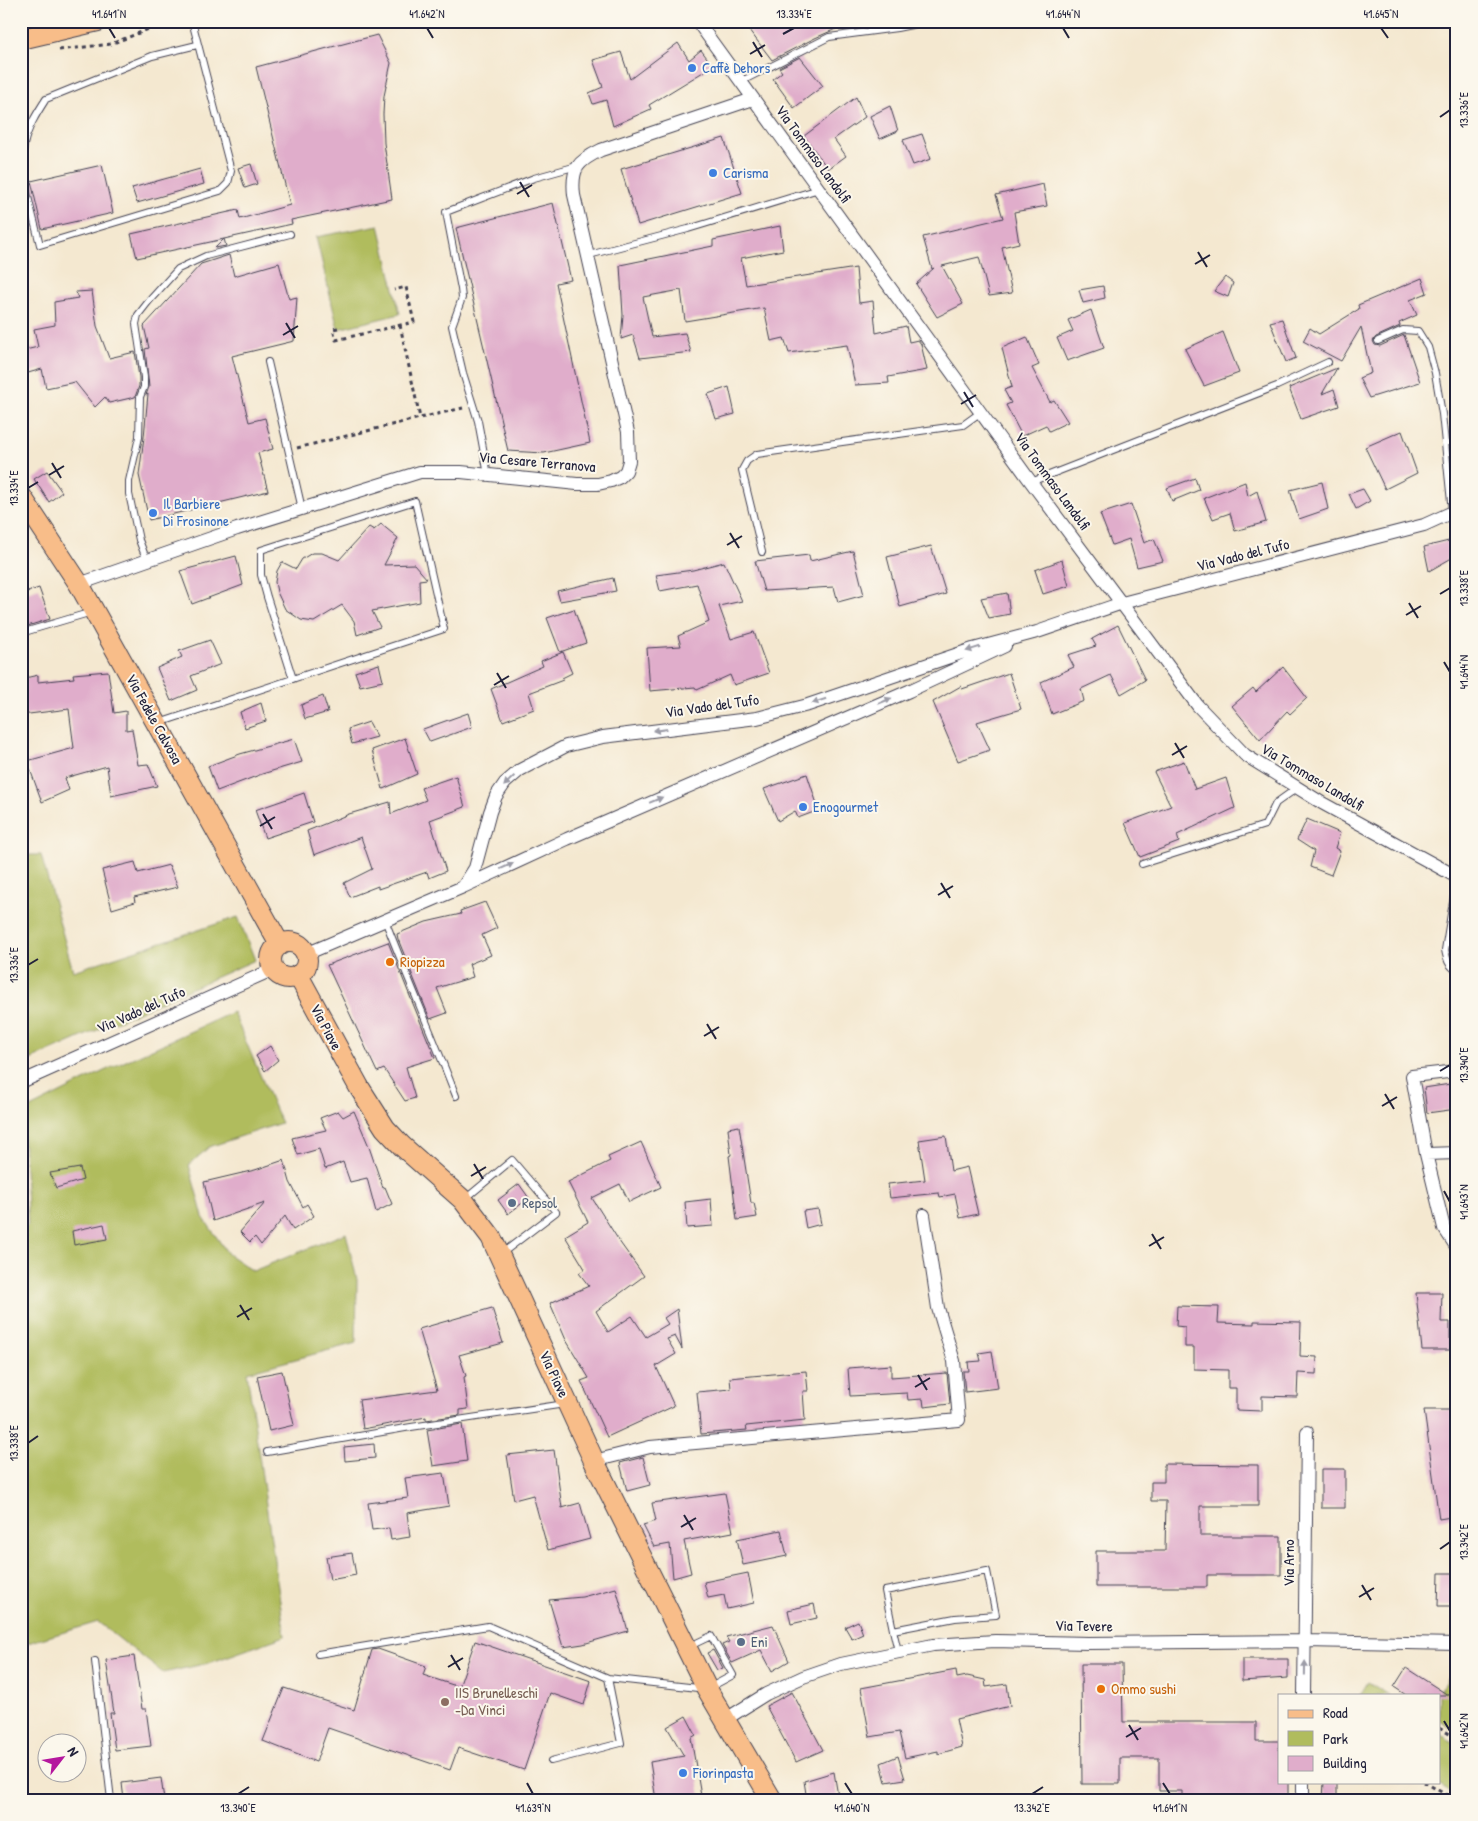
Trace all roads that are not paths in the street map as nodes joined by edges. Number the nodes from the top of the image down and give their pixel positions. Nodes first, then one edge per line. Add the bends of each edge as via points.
1 (98, 21) edge
2 (192, 21) edge
3 (697, 21) edge
4 (930, 21) edge
5 (71, 24) edge
6 (31, 32) edge
7 (197, 45) junction
8 (742, 81) junction
9 (753, 98) junction
10 (578, 165) junction
11 (819, 188) junction
12 (290, 234) dead end
13 (588, 255) junction
14 (1378, 341) dead end
15 (268, 362) dead end
16 (1328, 362) dead end
17 (981, 412) junction
18 (488, 475) junction
19 (1031, 482) junction
20 (21, 496) edge
21 (302, 509) junction
22 (1454, 511) edge
23 (762, 552) dead end
24 (148, 561) junction
25 (79, 584) junction
26 (1122, 603) junction
27 (94, 611) junction
28 (1037, 632) junction
29 (21, 633) edge
30 (293, 679) junction
31 (156, 724) junction
32 (1297, 788) junction
33 (1142, 864) dead end
34 (1457, 878) edge
35 (463, 887) junction
36 (385, 920) junction
37 (280, 945) junction
38 (306, 954) junction
39 (274, 969) junction
40 (1457, 971) edge
41 (298, 975) junction
42 (1457, 1071) edge
43 (21, 1082) edge
44 (456, 1096) dead end
45 (1457, 1153) edge
46 (1426, 1154) junction
47 (463, 1200) junction
48 (924, 1215) dead end
49 (1457, 1248) edge
50 (500, 1255) junction
51 (568, 1403) junction
52 (1307, 1432) dead end
53 (267, 1452) dead end
54 (594, 1461) junction
55 (893, 1630) junction
56 (1305, 1641) junction
57 (1457, 1644) edge
58 (687, 1647) junction
59 (898, 1651) junction
60 (318, 1654) dead end
61 (95, 1661) dead end
62 (608, 1678) junction
63 (707, 1689) junction
64 (1304, 1694) edge
65 (726, 1719) junction
66 (551, 1761) dead end
67 (1303, 1784) edge
68 (111, 1800) edge
69 (772, 1800) edge
70 (1303, 1800) edge

1 - 5 main road
2 - 7 lane
3 - 8 street, Via Tommaso Landolfi
4 - 8 lane via 829,38
5 - 6 main road
7 - 7 lane via 152,56 46,99 24,144 22,164 40,245 220,191 228,183 231,171
8 - 9 street, Via Tommaso Landolfi
9 - 10 street via 601,150
9 - 11 street, Via Tommaso Landolfi
10 - 13 street, Via Cesare Terranova via 573,186
10 - 18 lane via 534,178 446,212 462,289 452,326 474,406
11 - 13 lane via 688,229
11 - 17 street, Via Tommaso Landolfi
12 - 24 lane via 206,256 178,269 138,316 136,324 144,387 140,396 138,437 129,494 139,540
13 - 18 street, Via Cesare Terranova via 628,432 626,471 620,477 598,484
14 - 22 lane via 1403,330 1418,331 1428,347 1442,414
15 - 21 lane
16 - 19 lane via 1277,386
17 - 19 street, Via Tommaso Landolfi
17 - 23 lane via 964,425 757,454 747,461 742,470
18 - 21 street, Via Cesare Terranova via 420,472
19 - 26 street, Via Tommaso Landolfi
20 - 25 main road, Via Fedele Calvosa
21 - 24 street, Via Cesare Terranova
22 - 26 street, Via Vado del Tufo via 1424,526
24 - 25 street, Via Cesare Terranova
25 - 27 main road, Via Fedele Calvosa
26 - 28 street, Via Vado del Tufo
26 - 32 street, Via Tommaso Landolfi via 1198,706 1245,756
27 - 29 lane
27 - 31 main road, Via Fedele Calvosa
35 -> 28 street, Via Vado del Tufo
28 -> 35 street, Via Vado del Tufo via 973,648 808,705 757,718 602,737 566,746 520,770 505,783 490,812 475,868
30 - 30 lane via 261,574 262,550 415,500 444,629
30 - 31 lane
31 - 37 main road, Via Fedele Calvosa
32 - 33 lane via 1276,803 1265,825
32 - 34 street, Via Tommaso Landolfi
34 - 40 lane via 1446,950 1450,967
35 - 36 street, Via Vado del Tufo
36 - 38 street, Via Vado del Tufo
36 - 44 lane
37 - 38 main road via 295,943
37 - 39 main road via 271,959
38 - 41 main road via 306,966
39 - 41 main road via 288,978
39 - 43 street, Via Vado del Tufo
41 - 47 main road, Via Piave via 385,1128
42 - 46 street via 1412,1076
45 - 46 street
46 - 49 street via 1444,1228
47 - 50 main road, Via Piave via 491,1237
47 - 50 lane via 512,1160 556,1212
48 - 54 street via 938,1308 954,1362 959,1420 650,1447
50 - 51 main road, Via Piave
51 - 53 lane
51 - 54 main road, Via Piave
52 - 56 street, Via Arno
54 - 58 main road, Via Piave
55 - 55 lane via 884,1591 987,1570 996,1615 955,1618
55 - 59 lane
56 - 57 street, Via Tevere
56 - 59 street, Via Tevere via 1088,1644 995,1641 933,1644
64 -> 56 street, Via Arno
58 - 63 main road, Via Piave
58 - 63 lane via 711,1636 733,1675
59 - 65 street, Via Tevere via 841,1664 803,1677 766,1694
60 - 62 lane via 488,1626
61 - 68 lane
62 - 63 lane
62 - 66 lane via 621,1743
63 - 65 main road, Via Piave
65 - 69 main road, Via Piave
67 - 70 street

